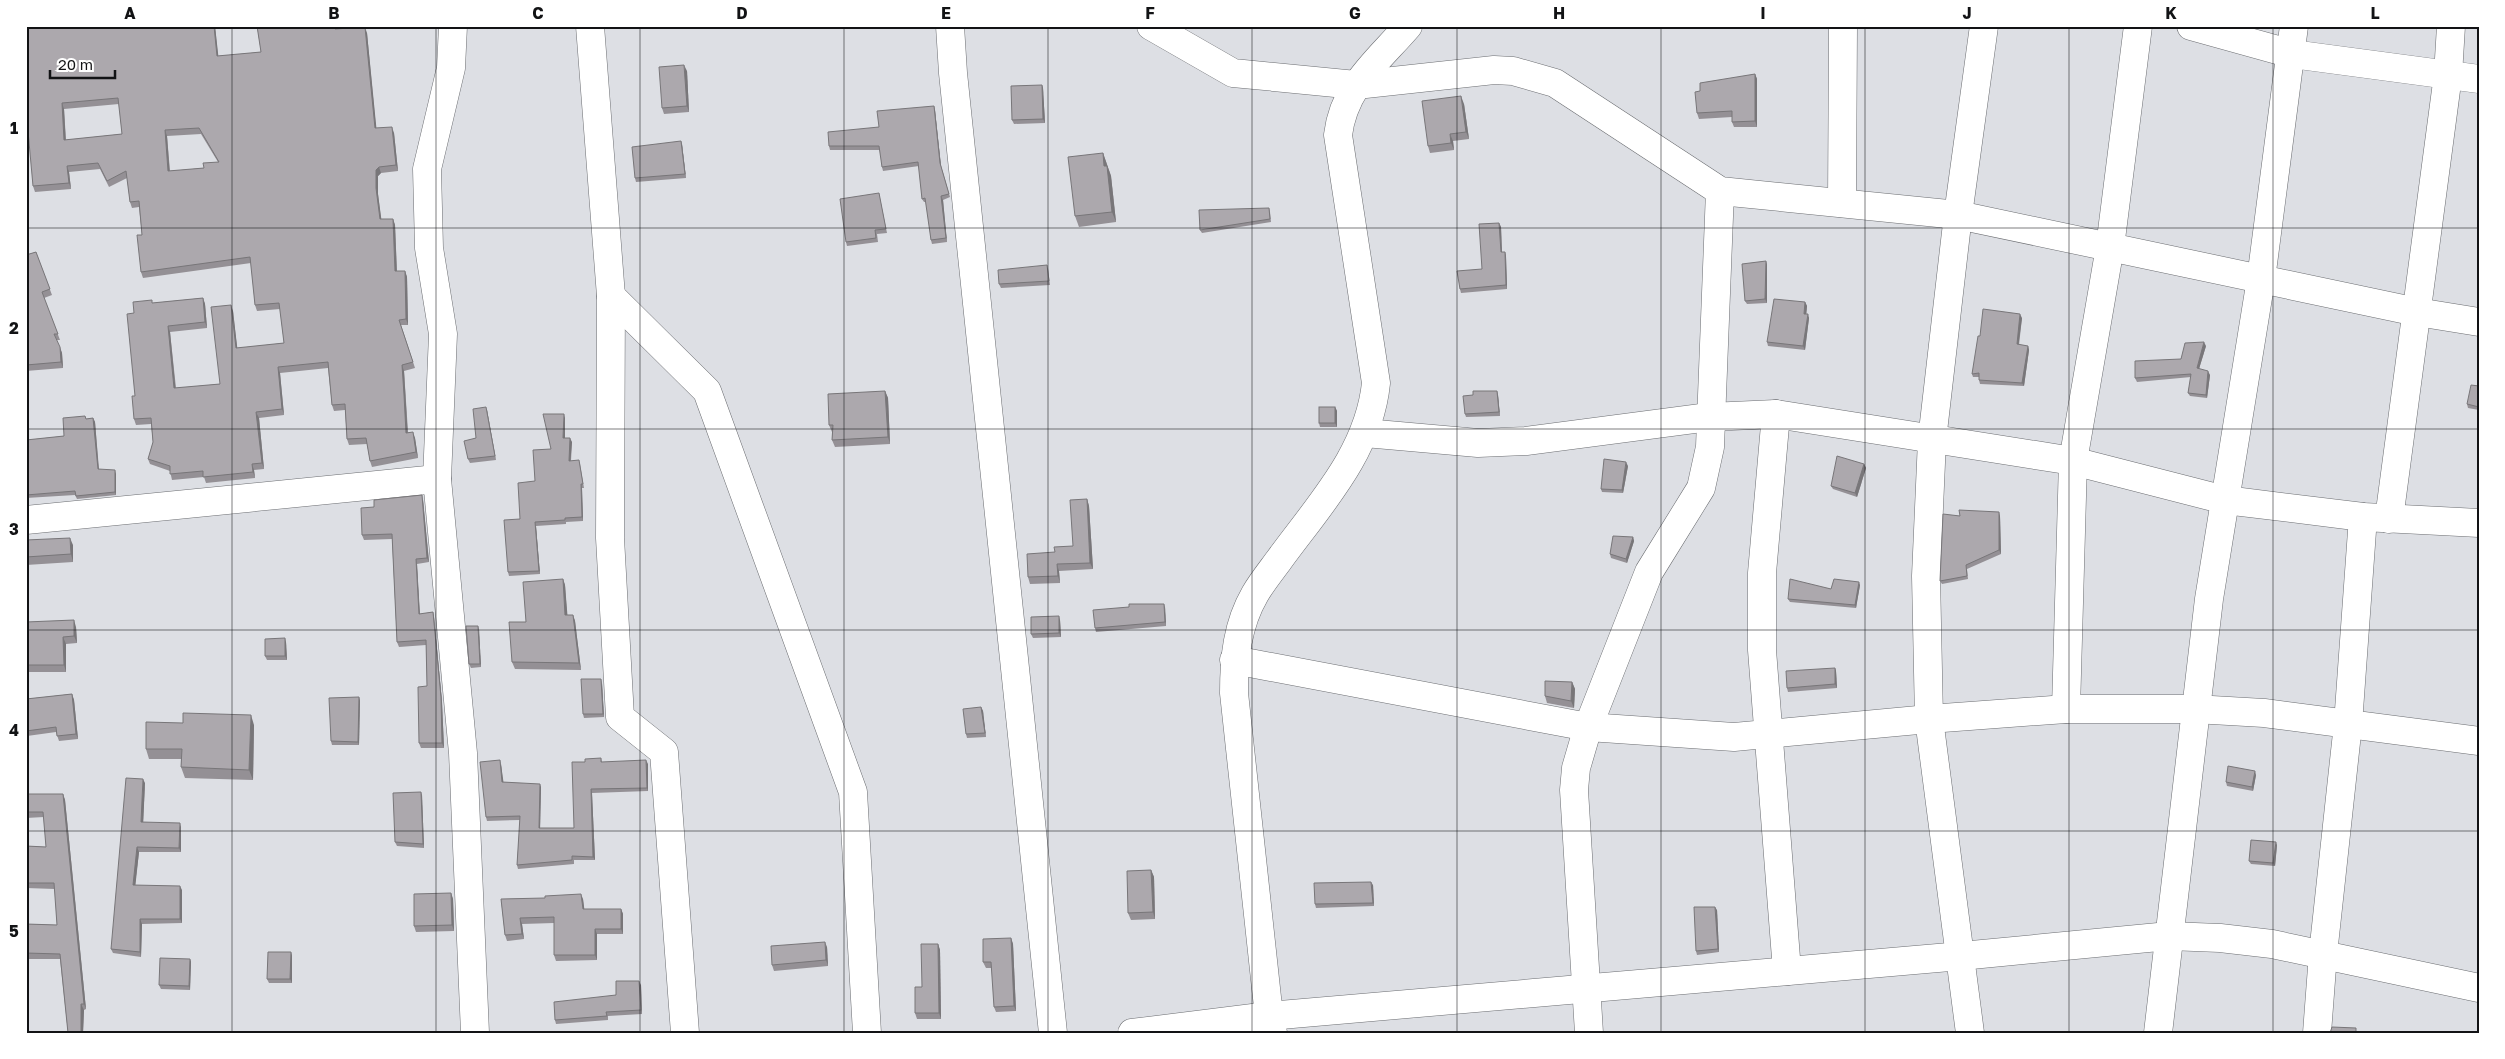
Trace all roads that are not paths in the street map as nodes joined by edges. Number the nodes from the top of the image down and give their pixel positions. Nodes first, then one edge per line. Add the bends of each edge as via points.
1 (453, 26) edge
2 (590, 26) edge
3 (950, 26) edge
4 (1151, 26) edge
5 (1408, 26) edge
6 (1843, 26) edge
7 (1984, 26) edge
8 (2138, 26) edge
9 (2191, 26) edge
10 (2294, 26) edge
11 (2451, 26) edge
12 (2292, 54) junction
13 (2448, 75) junction
14 (2479, 80) edge
15 (1356, 84) junction
16 (1720, 191) junction
17 (1842, 203) junction
18 (1958, 215) junction
19 (2110, 247) junction
20 (2261, 279) junction
21 (611, 296) junction
22 (2417, 312) junction
23 (2479, 322) edge
24 (1776, 414) junction
25 (1709, 417) junction
26 (1365, 433) junction
27 (1932, 440) junction
28 (2073, 461) junction
29 (437, 479) junction
30 (2225, 500) junction
31 (2376, 518) junction
32 (26, 520) edge
33 (2479, 522) edge
34 (1234, 660) junction
35 (2066, 709) junction
36 (2194, 709) junction
37 (1928, 719) junction
38 (2348, 724) junction
39 (1588, 727) junction
40 (1767, 735) junction
41 (2479, 742) edge
42 (2169, 936) junction
43 (2323, 954) junction
44 (1962, 956) junction
45 (1787, 971) junction
46 (2479, 988) edge
47 (1586, 990) junction
48 (1271, 1024) edge
49 (475, 1033) edge
50 (685, 1033) edge
51 (867, 1033) edge
52 (1053, 1033) edge
53 (1132, 1033) edge
54 (1589, 1033) edge
55 (1970, 1033) edge
56 (2158, 1033) edge
57 (2317, 1033) edge

1 - 29 street via 451,68 427,169 429,248 443,334
2 - 21 street
3 - 52 street
4 - 15 street via 1233,73
5 - 15 street
6 - 17 street
7 - 18 street
8 - 19 street
9 - 12 street
10 - 12 street
11 - 13 street
12 - 13 street
12 - 20 street
13 - 14 street
13 - 22 street
15 - 16 street via 1494,70 1534,76 1555,84
15 - 26 street via 1340,117 1338,136 1376,383 1374,407
16 - 17 street
16 - 25 street
17 - 18 street
18 - 19 street
18 - 27 street
19 - 20 street
19 - 28 street
20 - 22 street
20 - 30 street
21 - 50 street via 610,538 620,717 664,752
21 - 51 street via 707,391 852,792
22 - 23 street
22 - 31 street
24 - 25 street
24 - 27 street
24 - 40 street via 1762,573
25 - 26 street via 1507,442 1478,443
25 - 39 street via 1710,447 1701,488 1649,572
26 - 34 street via 1346,468 1255,594 1238,637
27 - 28 street
27 - 37 street via 1926,576
28 - 30 street
28 - 35 street
29 - 32 street
29 - 49 street via 463,753
30 - 31 street
30 - 36 street
31 - 33 street
31 - 38 street
34 - 39 street
34 - 48 street via 1234,693
35 - 36 street
35 - 37 street
36 - 38 street via 2264,713
36 - 42 street
37 - 40 street
37 - 44 street
38 - 41 street
38 - 43 street
39 - 40 street via 1734,737
39 - 47 street via 1576,768 1574,790
40 - 45 street
42 - 43 street via 2272,944
42 - 44 street
42 - 56 street
43 - 46 street
43 - 57 street
44 - 45 street
44 - 55 street
45 - 47 street
47 - 48 street
47 - 54 street
48 - 53 street

